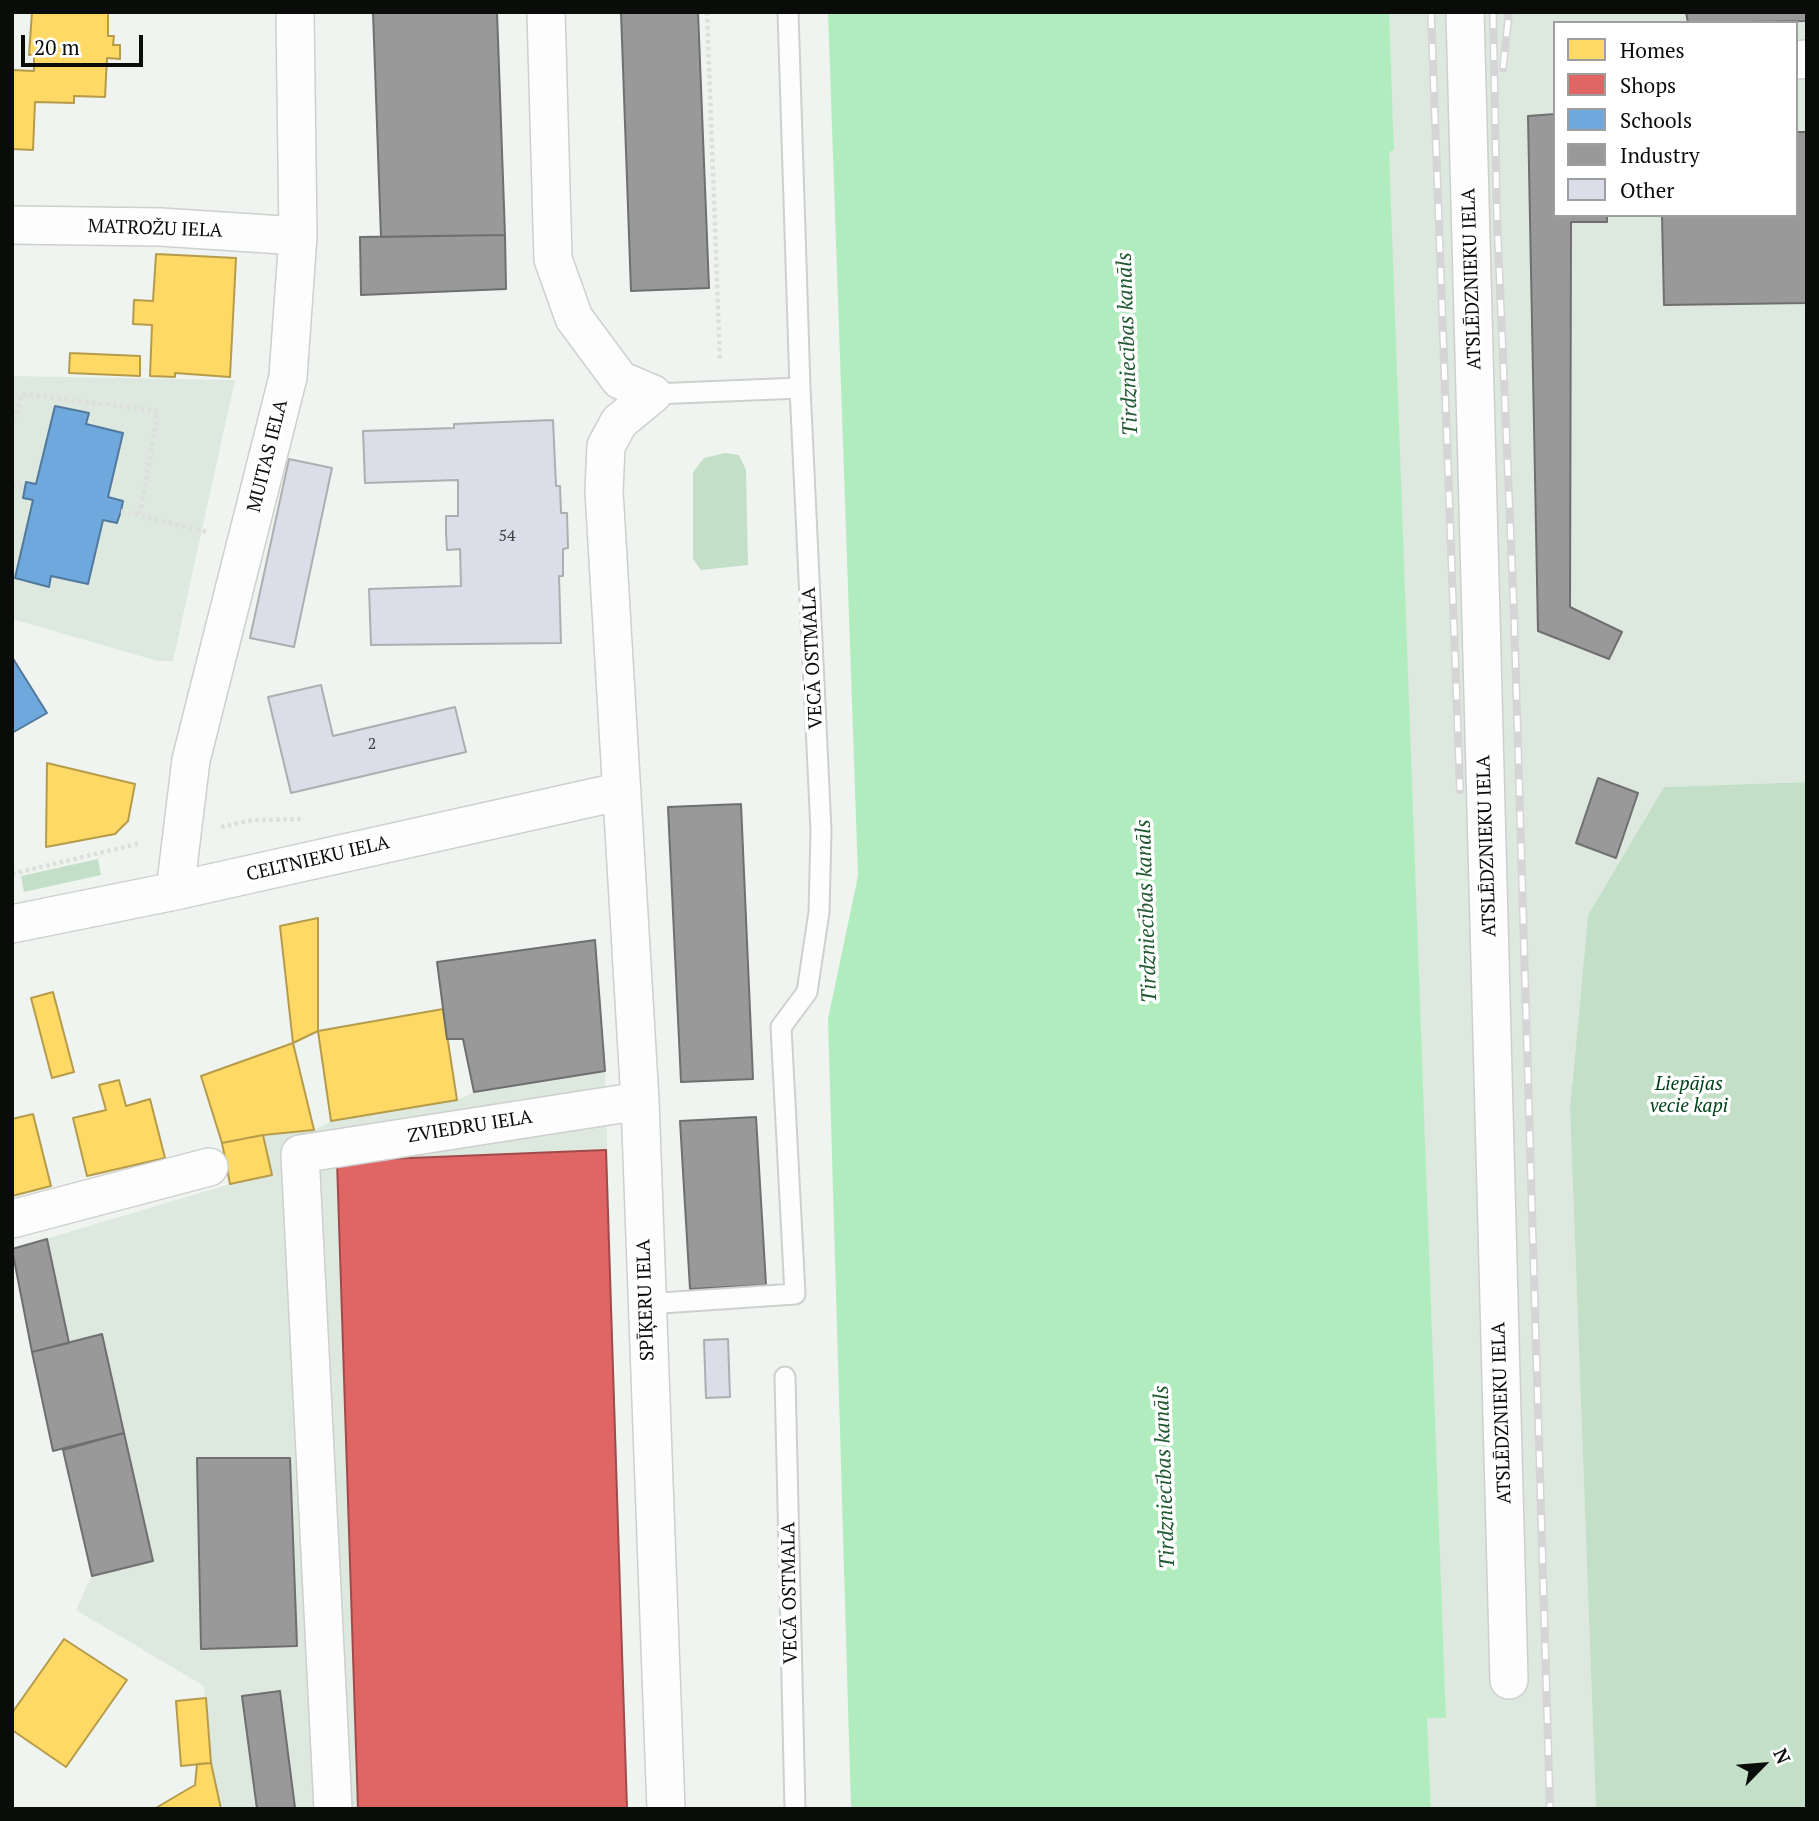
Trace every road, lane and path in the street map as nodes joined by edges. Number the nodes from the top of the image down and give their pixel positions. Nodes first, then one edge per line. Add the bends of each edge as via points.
1 (295, 12) edge
2 (546, 12) edge
3 (707, 12) edge
4 (788, 12) edge
5 (1465, 12) edge
6 (12, 225) edge
7 (298, 236) junction
8 (800, 388) junction
9 (719, 391) junction
10 (653, 394) junction
11 (12, 427) edge
12 (12, 486) edge
13 (25, 488) dead end
14 (121, 511) dead end
15 (140, 515) junction
16 (247, 541) junction
17 (622, 791) junction
18 (176, 891) junction
19 (12, 923) edge
20 (640, 1101) junction
21 (209, 1167) dead end
22 (12, 1219) edge
23 (646, 1304) junction
24 (785, 1377) dead end
25 (1510, 1680) dead end
26 (333, 1809) edge
27 (666, 1809) edge
28 (795, 1809) edge

1 - 7 street, MUITAS IELA
2 - 10 street via 553,258 582,329 620,380
3 - 9 path
4 - 8 lane, VECĀ OSTMALA
5 - 25 street, ATSLĒDZNIEKU IELA
6 - 7 street, MATROŽU IELA via 160,227
7 - 16 street, MUITAS IELA via 288,377
8 - 9 lane
8 - 23 lane, VECĀ OSTMALA via 821,831 819,912 807,992 781,1027 795,1294
9 - 10 lane
10 - 17 street, SPĪĶERU IELA via 619,422 606,446 604,491
11 - 15 path via 22,394 158,411
12 - 13 path
14 - 15 path
15 - 16 path
16 - 18 street, MUITAS IELA via 191,760
17 - 18 street, CELTNIEKU IELA
17 - 20 street, SPĪĶERU IELA
18 - 19 street, CELTNIEKU IELA
20 - 23 street, SPĪĶERU IELA
20 - 26 street, ZVIEDRU IELA via 300,1153
21 - 22 street
23 - 27 street, SPĪĶERU IELA
24 - 28 lane, VECĀ OSTMALA

